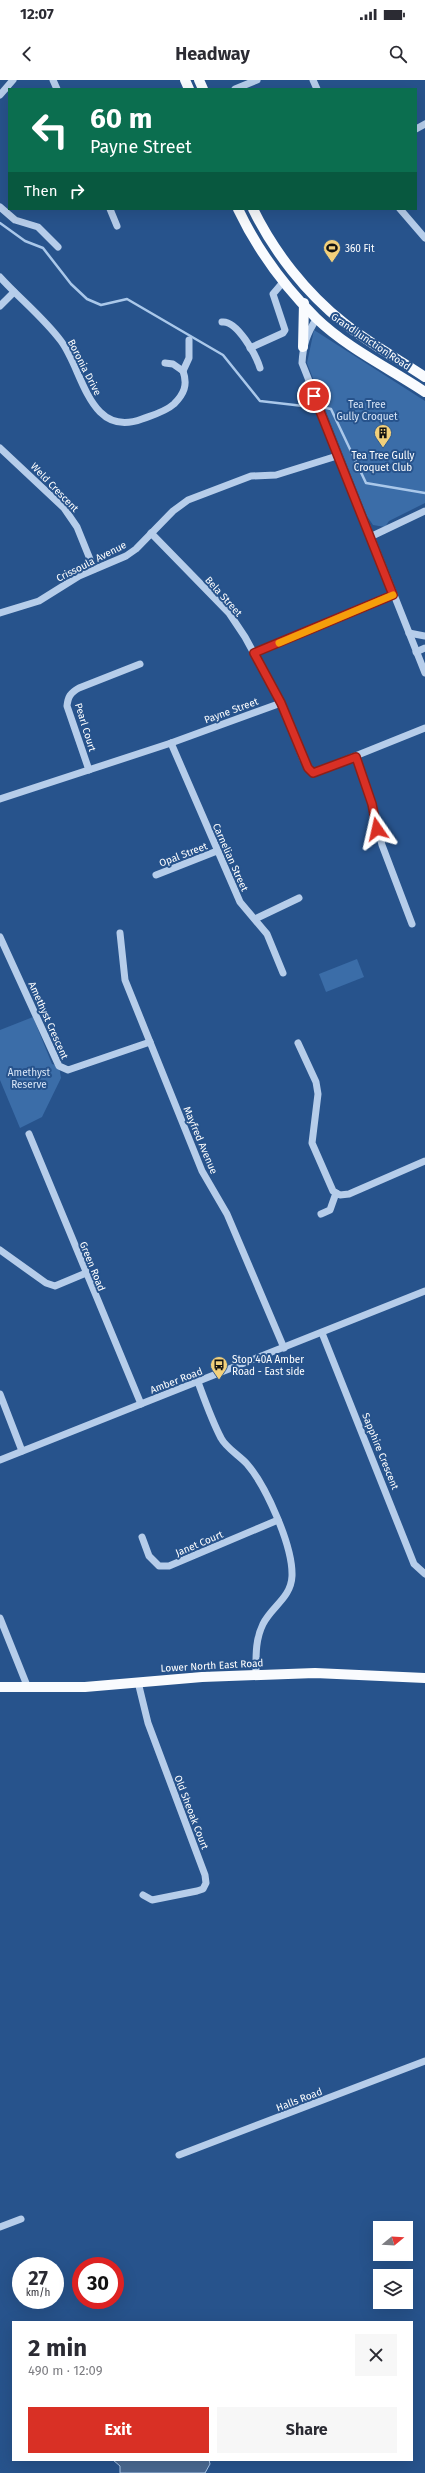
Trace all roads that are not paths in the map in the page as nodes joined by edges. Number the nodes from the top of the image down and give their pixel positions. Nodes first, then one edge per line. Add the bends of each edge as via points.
1 (13, 80) edge
2 (257, 80) edge
3 (237, 88) edge
4 (0, 95) edge
5 (0, 207) edge
6 (110, 210) edge
7 (239, 210) edge
8 (253, 210) edge
9 (401, 210) edge
10 (117, 226) dead end
11 (425, 238) edge
12 (58, 247) dead end
13 (0, 277) edge
14 (284, 281) junction
15 (14, 292) junction
16 (304, 304) junction
17 (0, 306) edge
18 (326, 308) junction
19 (317, 318) junction
20 (222, 322) dead end
21 (189, 340) dead end
22 (303, 347) junction
23 (250, 348) junction
24 (165, 363) dead end
25 (260, 368) dead end
26 (183, 371) junction
27 (424, 373) edge
28 (415, 385) junction
29 (425, 392) edge
30 (0, 448) edge
31 (337, 456) junction
32 (425, 511) edge
33 (151, 534) junction
34 (370, 537) junction
35 (94, 569) junction
36 (393, 595) junction
37 (0, 613) edge
38 (409, 633) junction
39 (425, 636) edge
40 (425, 648) edge
41 (416, 652) junction
42 (254, 653) junction
43 (140, 664) dead end
44 (425, 673) edge
45 (281, 703) junction
46 (425, 728) edge
47 (171, 743) junction
48 (356, 757) junction
49 (89, 770) junction
50 (0, 799) edge
51 (217, 851) junction
52 (156, 875) dead end
53 (299, 898) dead end
54 (255, 919) junction
55 (412, 924) dead end
56 (120, 933) dead end
57 (0, 937) edge
58 (283, 973) dead end
59 (150, 1042) junction
60 (298, 1043) dead end
61 (29, 1134) dead end
62 (425, 1161) edge
63 (336, 1193) junction
64 (321, 1214) dead end
65 (0, 1250) edge
66 (86, 1273) junction
67 (425, 1291) edge
68 (322, 1333) junction
69 (284, 1348) junction
70 (198, 1382) junction
71 (0, 1394) edge
72 (140, 1404) junction
73 (22, 1451) junction
74 (0, 1460) edge
75 (278, 1520) junction
76 (142, 1537) dead end
77 (425, 1574) edge
78 (0, 1618) edge
79 (256, 1675) junction
80 (425, 1678) edge
81 (138, 1682) junction
82 (0, 1687) edge
83 (28, 1688) junction
84 (143, 1895) dead end
85 (425, 2061) edge
86 (180, 2155) dead end
87 (21, 2219) dead end
88 (0, 2227) edge

1 - 4 street
2 - 3 street
5 - 12 street via 15,220 38,227
6 - 10 street
7 - 14 main road, Grand Junction Road via 262,252
8 - 18 main road, Grand Junction Road via 279,254
9 - 11 street
13 - 15 street, Boronia Drive
14 - 16 main road, Grand Junction Road
14 - 23 street via 273,294 285,330
15 - 17 street
15 - 26 street, Boronia Drive via 60,339 68,351 85,392 104,416 115,423 131,423 169,409 184,392
16 - 19 main road, Grand Junction Road
16 - 22 main road
18 - 19 main road
18 - 27 main road, Grand Junction Road via 345,324
19 - 22 street via 307,334
19 - 28 main road, Grand Junction Road
20 - 23 street via 231,323
21 - 26 street via 189,358
22 - 31 street via 302,363
23 - 25 street
24 - 26 street via 173,364
27 - 28 main road
28 - 29 main road, Grand Junction Road
30 - 35 street, Weld Crescent via 64,508 77,526
31 - 33 street, Crissoula Avenue via 276,475 251,476 208,491 173,511
31 - 34 street
32 - 34 street
33 - 35 street, Crissoula Avenue via 126,556
33 - 42 street, Bela Street via 229,613
34 - 36 street
35 - 37 street, Crissoula Avenue via 39,601
36 - 38 street
36 - 42 street
38 - 39 street
38 - 41 street
40 - 41 street
41 - 44 street
42 - 45 street, Bela Street
43 - 49 street, Pearl Court via 78,688 68,698 67,706
45 - 47 street, Payne Street
45 - 48 street via 303,759 313,773
46 - 48 street
47 - 49 street, Payne Street
47 - 51 street, Carnelian Street
48 - 55 street via 372,804 382,845
49 - 50 street, Payne Street
51 - 52 street, Opal Street
51 - 54 street, Carnelian Street via 240,902
53 - 54 street
54 - 58 street, Carnelian Street via 267,934
56 - 59 street, Mayfred Avenue via 125,980
57 - 59 street, Amethyst Crescent via 59,1066 68,1070
59 - 69 street, Mayfred Avenue via 202,1172 227,1214
60 - 63 street via 316,1082 318,1094 312,1143
61 - 66 street, Green Road
62 - 63 street via 349,1194
63 - 64 street via 330,1210
65 - 66 street via 46,1283 55,1286
66 - 72 street, Green Road
67 - 68 street, Amber Road
68 - 69 street, Amber Road
68 - 77 street, Sapphire Crescent via 414,1564
69 - 70 street, Amber Road
70 - 72 street, Amber Road
70 - 75 street via 222,1440 261,1480
71 - 73 street
72 - 73 street, Amber Road
73 - 74 street, Amber Road
75 - 76 street, Janet Court via 169,1566 159,1566 149,1556
75 - 79 street via 289,1553 292,1575 289,1592 264,1622 259,1634
78 - 83 street
79 - 80 main road, Lower North East Road via 315,1673
79 - 81 main road, Lower North East Road
81 - 83 main road, Lower North East Road via 85,1687
81 - 84 street, Old Sheoak Court via 148,1724 205,1874 206,1883 203,1889 152,1900
82 - 83 main road, Lower North East Road
85 - 86 street, Halls Road
87 - 88 street

